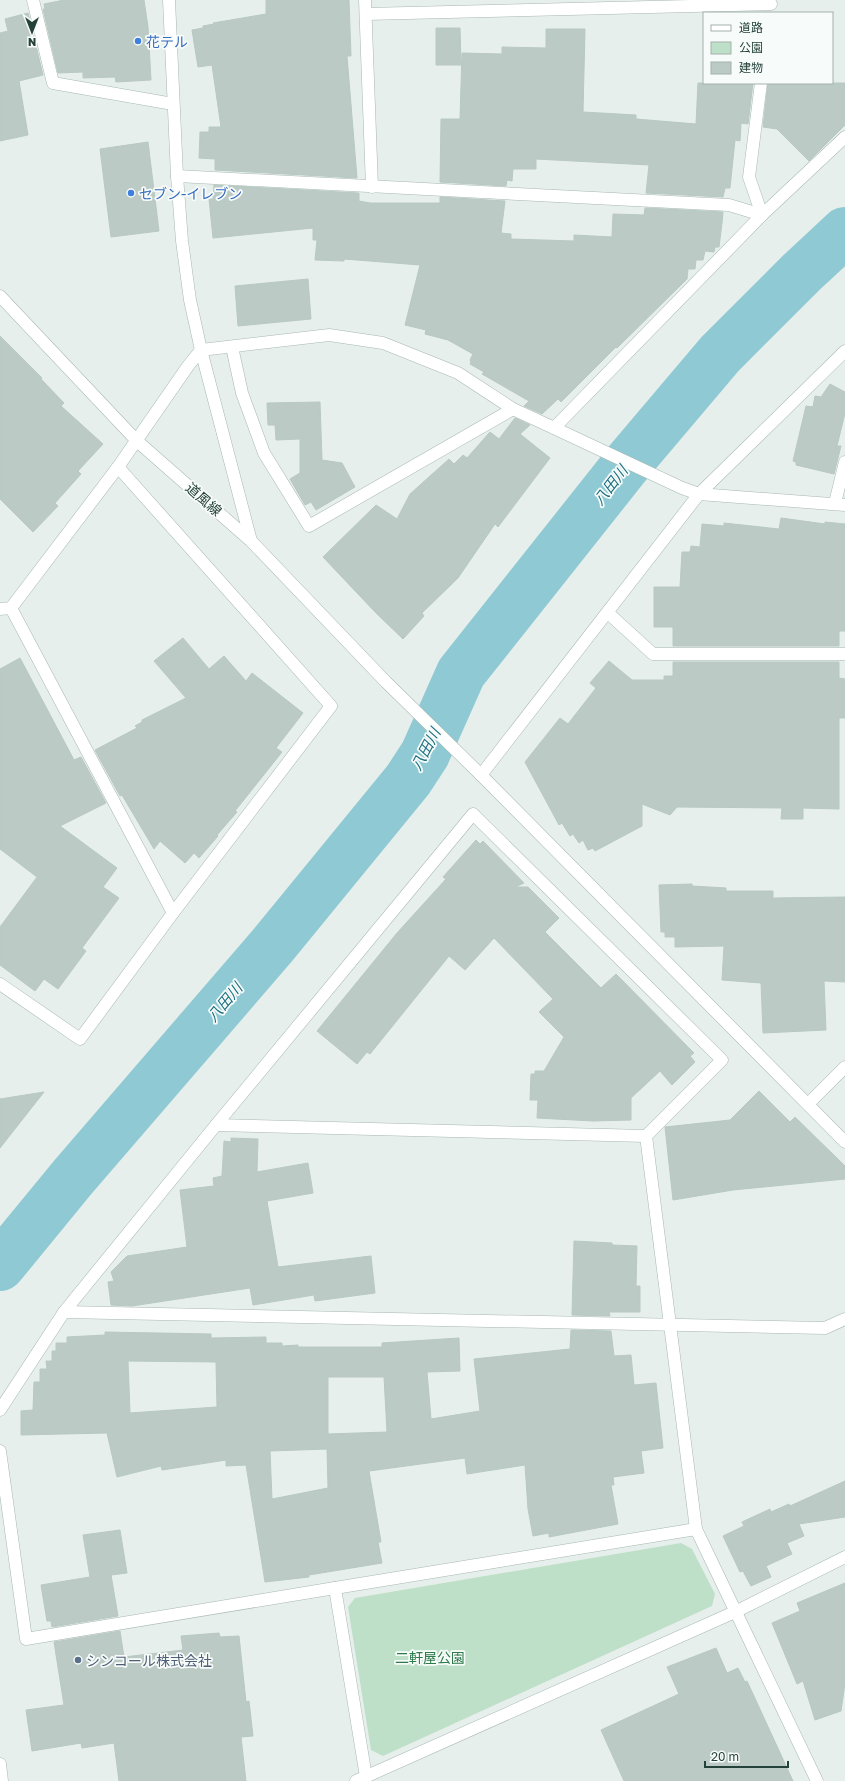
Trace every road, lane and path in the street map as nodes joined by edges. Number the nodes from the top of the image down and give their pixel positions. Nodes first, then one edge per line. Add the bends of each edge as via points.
1 (33, 0) edge
2 (169, 0) edge
3 (365, 0) edge
4 (771, 6) edge
5 (366, 14) junction
6 (761, 84) edge
7 (173, 104) junction
8 (845, 137) edge
9 (177, 176) junction
10 (372, 187) junction
11 (762, 215) junction
12 (0, 296) edge
13 (232, 347) junction
14 (201, 350) junction
15 (845, 351) edge
16 (513, 408) junction
17 (554, 428) junction
18 (137, 441) junction
19 (845, 462) edge
20 (118, 467) junction
21 (699, 494) junction
22 (840, 504) edge
23 (251, 541) junction
24 (6, 608) edge
25 (608, 613) junction
26 (845, 654) edge
27 (481, 775) junction
28 (173, 913) junction
29 (0, 984) edge
30 (845, 1067) edge
31 (808, 1104) junction
32 (216, 1124) junction
33 (646, 1136) junction
34 (845, 1142) edge
35 (64, 1312) junction
36 (845, 1319) edge
37 (670, 1326) junction
38 (0, 1410) edge
39 (0, 1451) edge
40 (696, 1529) junction
41 (845, 1557) edge
42 (335, 1588) junction
43 (737, 1611) junction
44 (0, 1764) edge
45 (361, 1779) edge
46 (2, 1781) edge
47 (816, 1781) edge

1 - 7 street via 53,83
2 - 7 street
3 - 5 street
4 - 5 street
5 - 10 street
6 - 11 street via 749,177
7 - 9 street
8 - 11 street
9 - 10 street
9 - 14 street via 190,300
10 - 11 street via 728,205
11 - 17 street
12 - 18 street, 道風線
13 - 14 street
13 - 16 street via 330,335 383,343 458,373
13 - 16 street via 242,393 264,452 309,526
14 - 18 street
14 - 23 street
15 - 21 street
16 - 17 street
17 - 21 street
18 - 20 street
18 - 23 street, 道風線
19 - 22 street
20 - 24 street
20 - 28 street via 331,706
21 - 22 street
21 - 25 street
23 - 27 street, 道風線 via 386,682
24 - 28 street
25 - 26 street via 653,654
25 - 27 street
27 - 31 street, 道風線
28 - 29 street via 80,1039
30 - 31 street
31 - 34 street, 道風線
32 - 33 street
32 - 33 street via 473,814 722,1060
32 - 35 street
33 - 37 street
35 - 37 street
35 - 38 street
36 - 37 street via 825,1328
37 - 40 street
39 - 42 street via 26,1639
40 - 42 street
40 - 43 street
41 - 43 street
42 - 45 street
43 - 45 street
43 - 47 street
44 - 46 street

